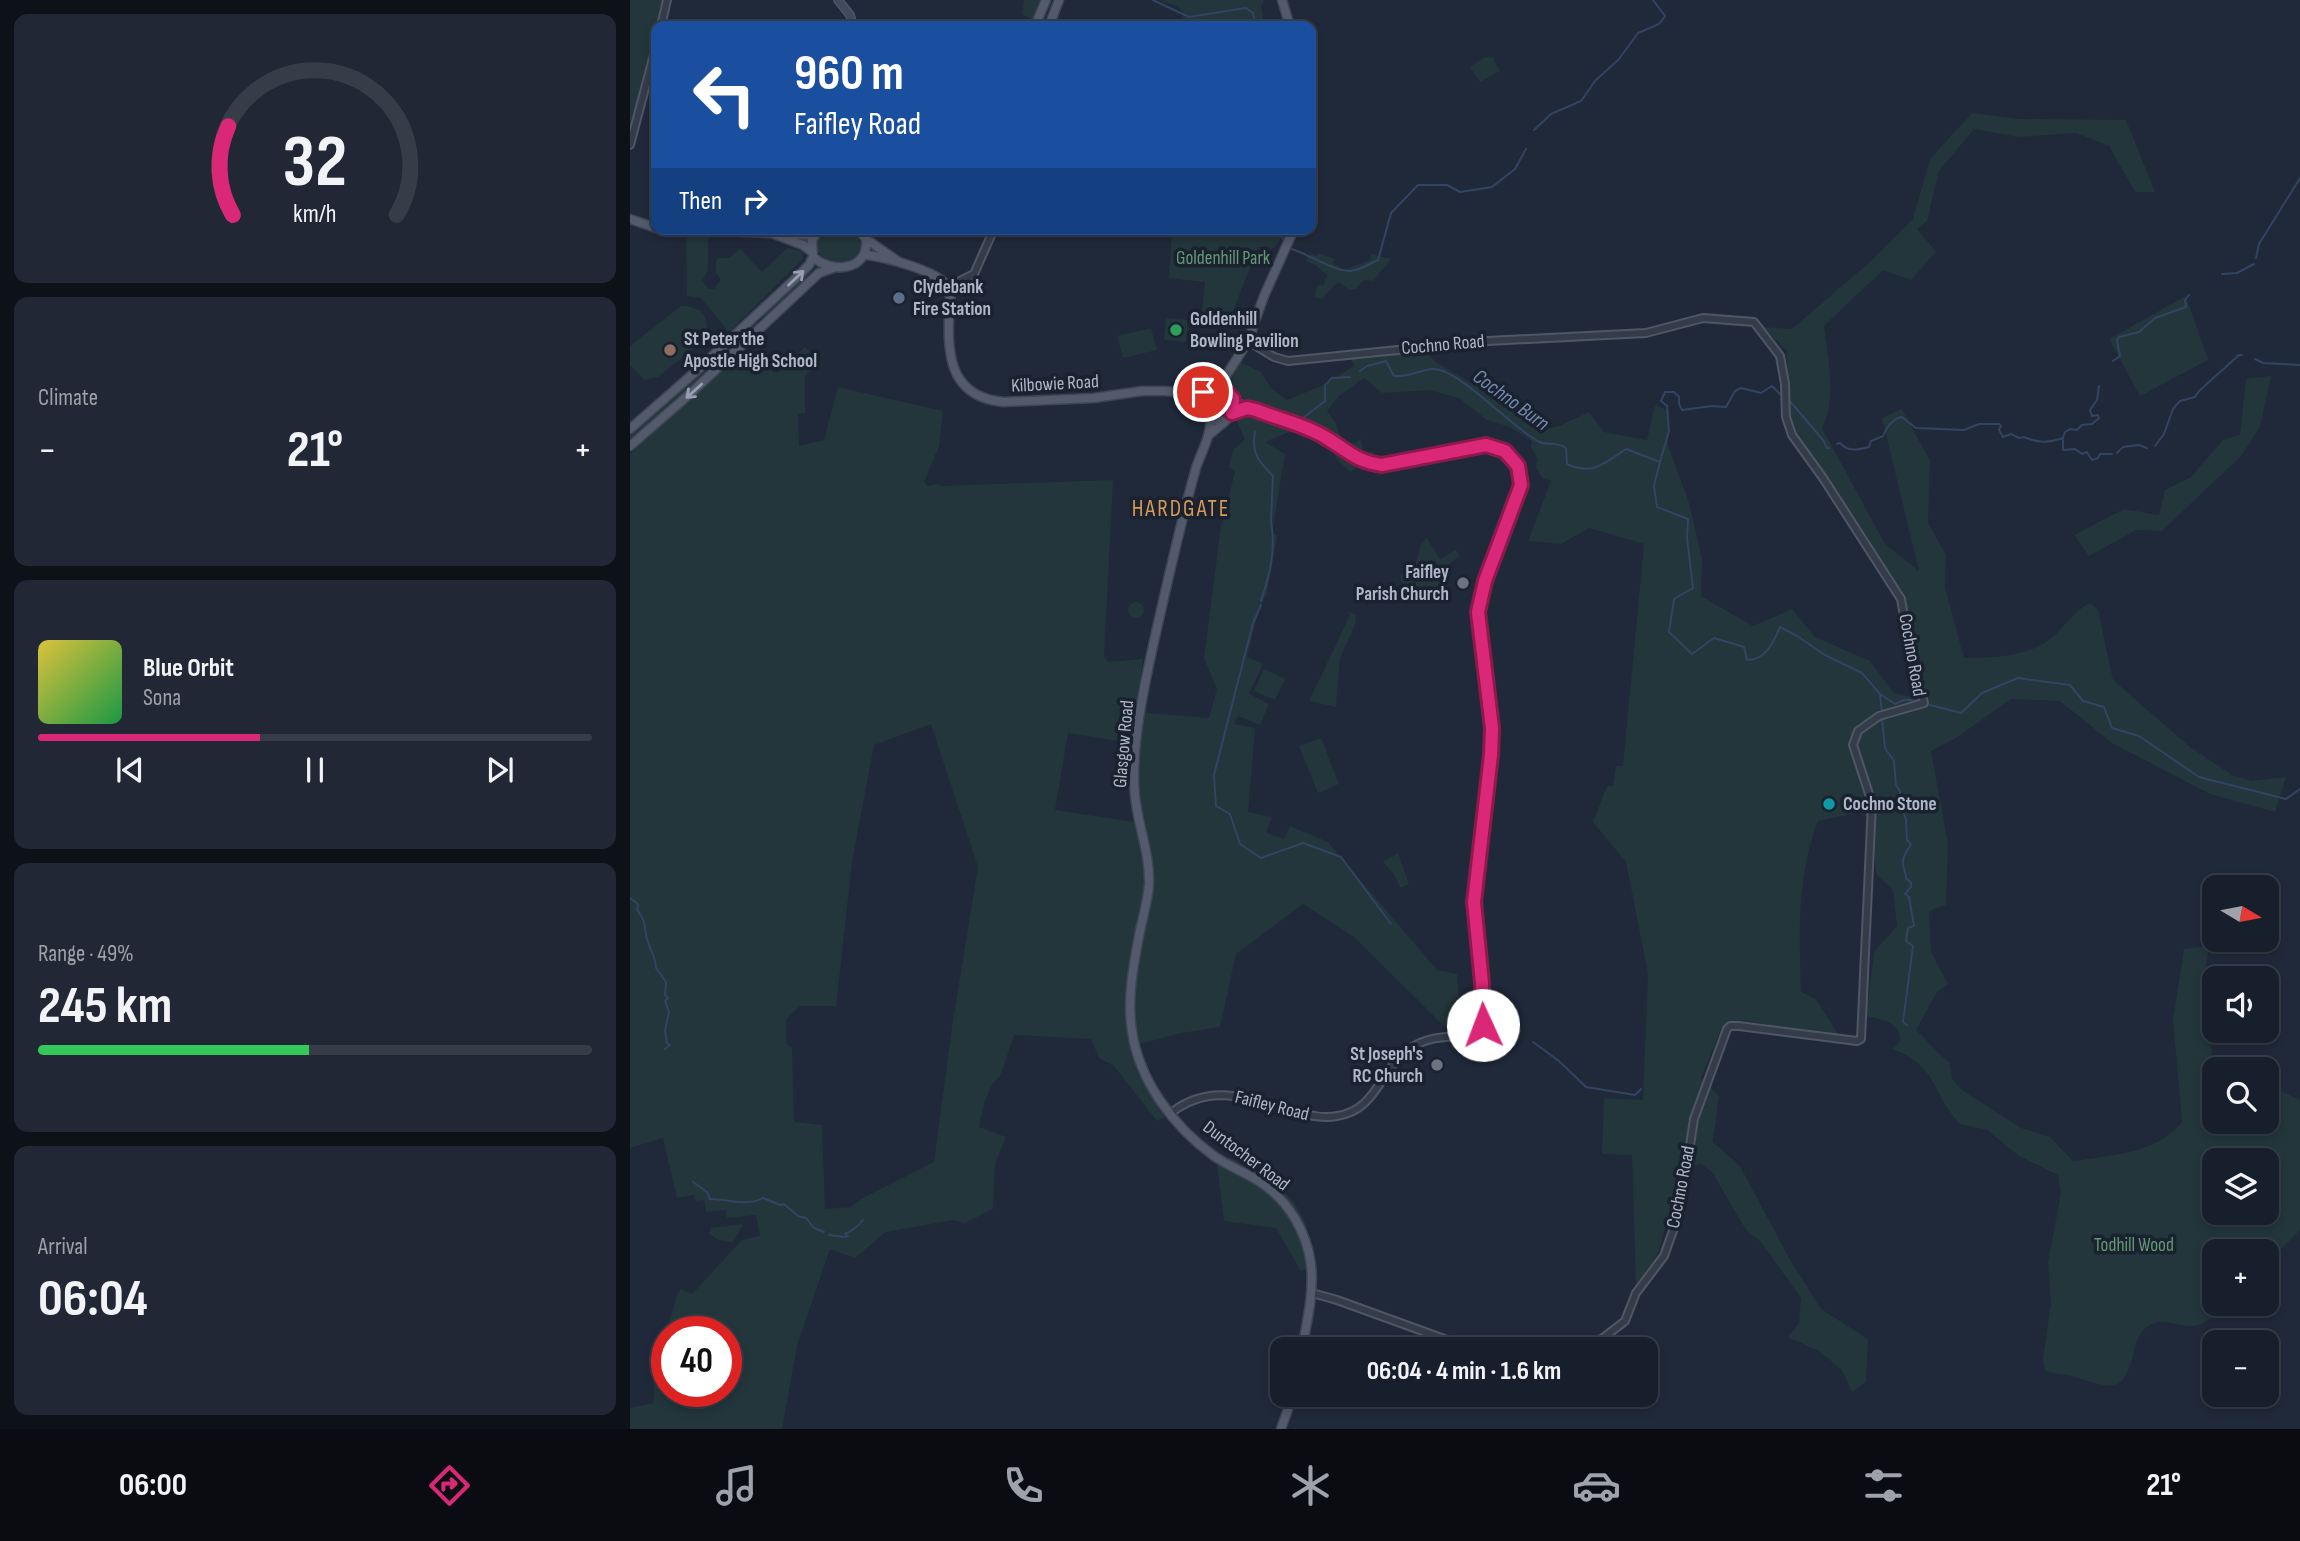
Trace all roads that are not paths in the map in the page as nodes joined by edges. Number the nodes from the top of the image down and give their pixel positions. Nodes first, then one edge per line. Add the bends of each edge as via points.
1 (667, 0) edge
2 (838, 0) edge
3 (1046, 0) edge
4 (1059, 0) edge
5 (1282, 0) edge
6 (662, 21) edge
7 (852, 21) edge
8 (1037, 21) edge
9 (1051, 21) edge
10 (1288, 21) edge
11 (651, 65) edge
12 (630, 143) edge
13 (630, 219) edge
14 (651, 226) edge
15 (776, 235) edge
16 (816, 235) edge
17 (866, 235) edge
18 (991, 235) edge
19 (1291, 235) edge
20 (813, 254) junction
21 (864, 255) junction
22 (902, 264) junction
23 (833, 268) junction
24 (948, 287) junction
25 (1248, 341) junction
26 (1226, 376) junction
27 (1212, 385) junction
28 (1224, 387) junction
29 (1203, 392) junction
30 (1180, 393) junction
31 (1233, 399) junction
32 (1201, 407) junction
33 (1247, 408) junction
34 (1232, 413) junction
35 (1210, 418) junction
36 (1224, 421) junction
37 (630, 429) edge
38 (1209, 435) junction
39 (630, 446) edge
40 (1170, 1109) junction
41 (1311, 1293) junction
42 (1304, 1337) edge
43 (1439, 1337) edge
44 (1604, 1337) edge
45 (1288, 1407) edge
46 (1280, 1429) edge

1 - 6 street
2 - 7 main road
3 - 8 main road
4 - 9 main road
5 - 10 main road
11 - 12 street
13 - 14 main road
15 - 20 main road
16 - 20 main road
17 - 21 main road
17 - 22 main road
18 - 24 street via 974,274
19 - 25 main road
20 - 23 main road
37 -> 20 main road via 795,279
21 - 22 main road
21 - 23 main road via 853,265
22 - 24 main road via 938,276
23 -> 39 main road via 820,273
24 - 30 main road, Kilbowie Road via 950,360 960,380 980,397 1003,402 1142,391
25 - 26 main road
25 - 44 street, Cochno Road via 1288,361 1488,341 1646,333 1703,318 1754,322 1780,356 1792,435 1901,599 1924,703 1882,714 1858,731 1853,746 1871,803 1861,1039 1740,1026 1727,1029 1695,1119 1679,1211 1664,1256 1636,1293 1625,1321
26 - 27 main road
26 - 28 main road
27 - 28 main road
27 - 29 main road
28 - 31 main road
29 - 30 main road, Kilbowie Road
29 - 32 main road
30 - 32 main road
31 - 33 street, Faifley Road
31 - 34 main road
32 - 35 main road
33 - 34 street
33 - 40 street, Faifley Road via 1327,438 1368,463 1382,465 1486,445 1505,451 1518,466 1521,485 1478,612 1492,728 1474,902 1483,1025 1476,1034 1441,1036 1413,1046 1391,1065 1370,1100 1345,1115 1319,1118 1214,1094
34 - 36 main road
35 - 36 main road
35 - 38 main road, Glasgow Road
36 - 38 main road, Glasgow Road
38 - 40 main road, Glasgow Road via 1196,467 1156,630 1135,765 1135,797 1149,873 1132,982 1131,1022 1140,1061 1161,1102
40 - 41 main road, Duntocher Road via 1206,1150 1283,1201 1309,1253
41 - 42 main road, Duntocher Road
41 - 43 street
45 - 46 main road

